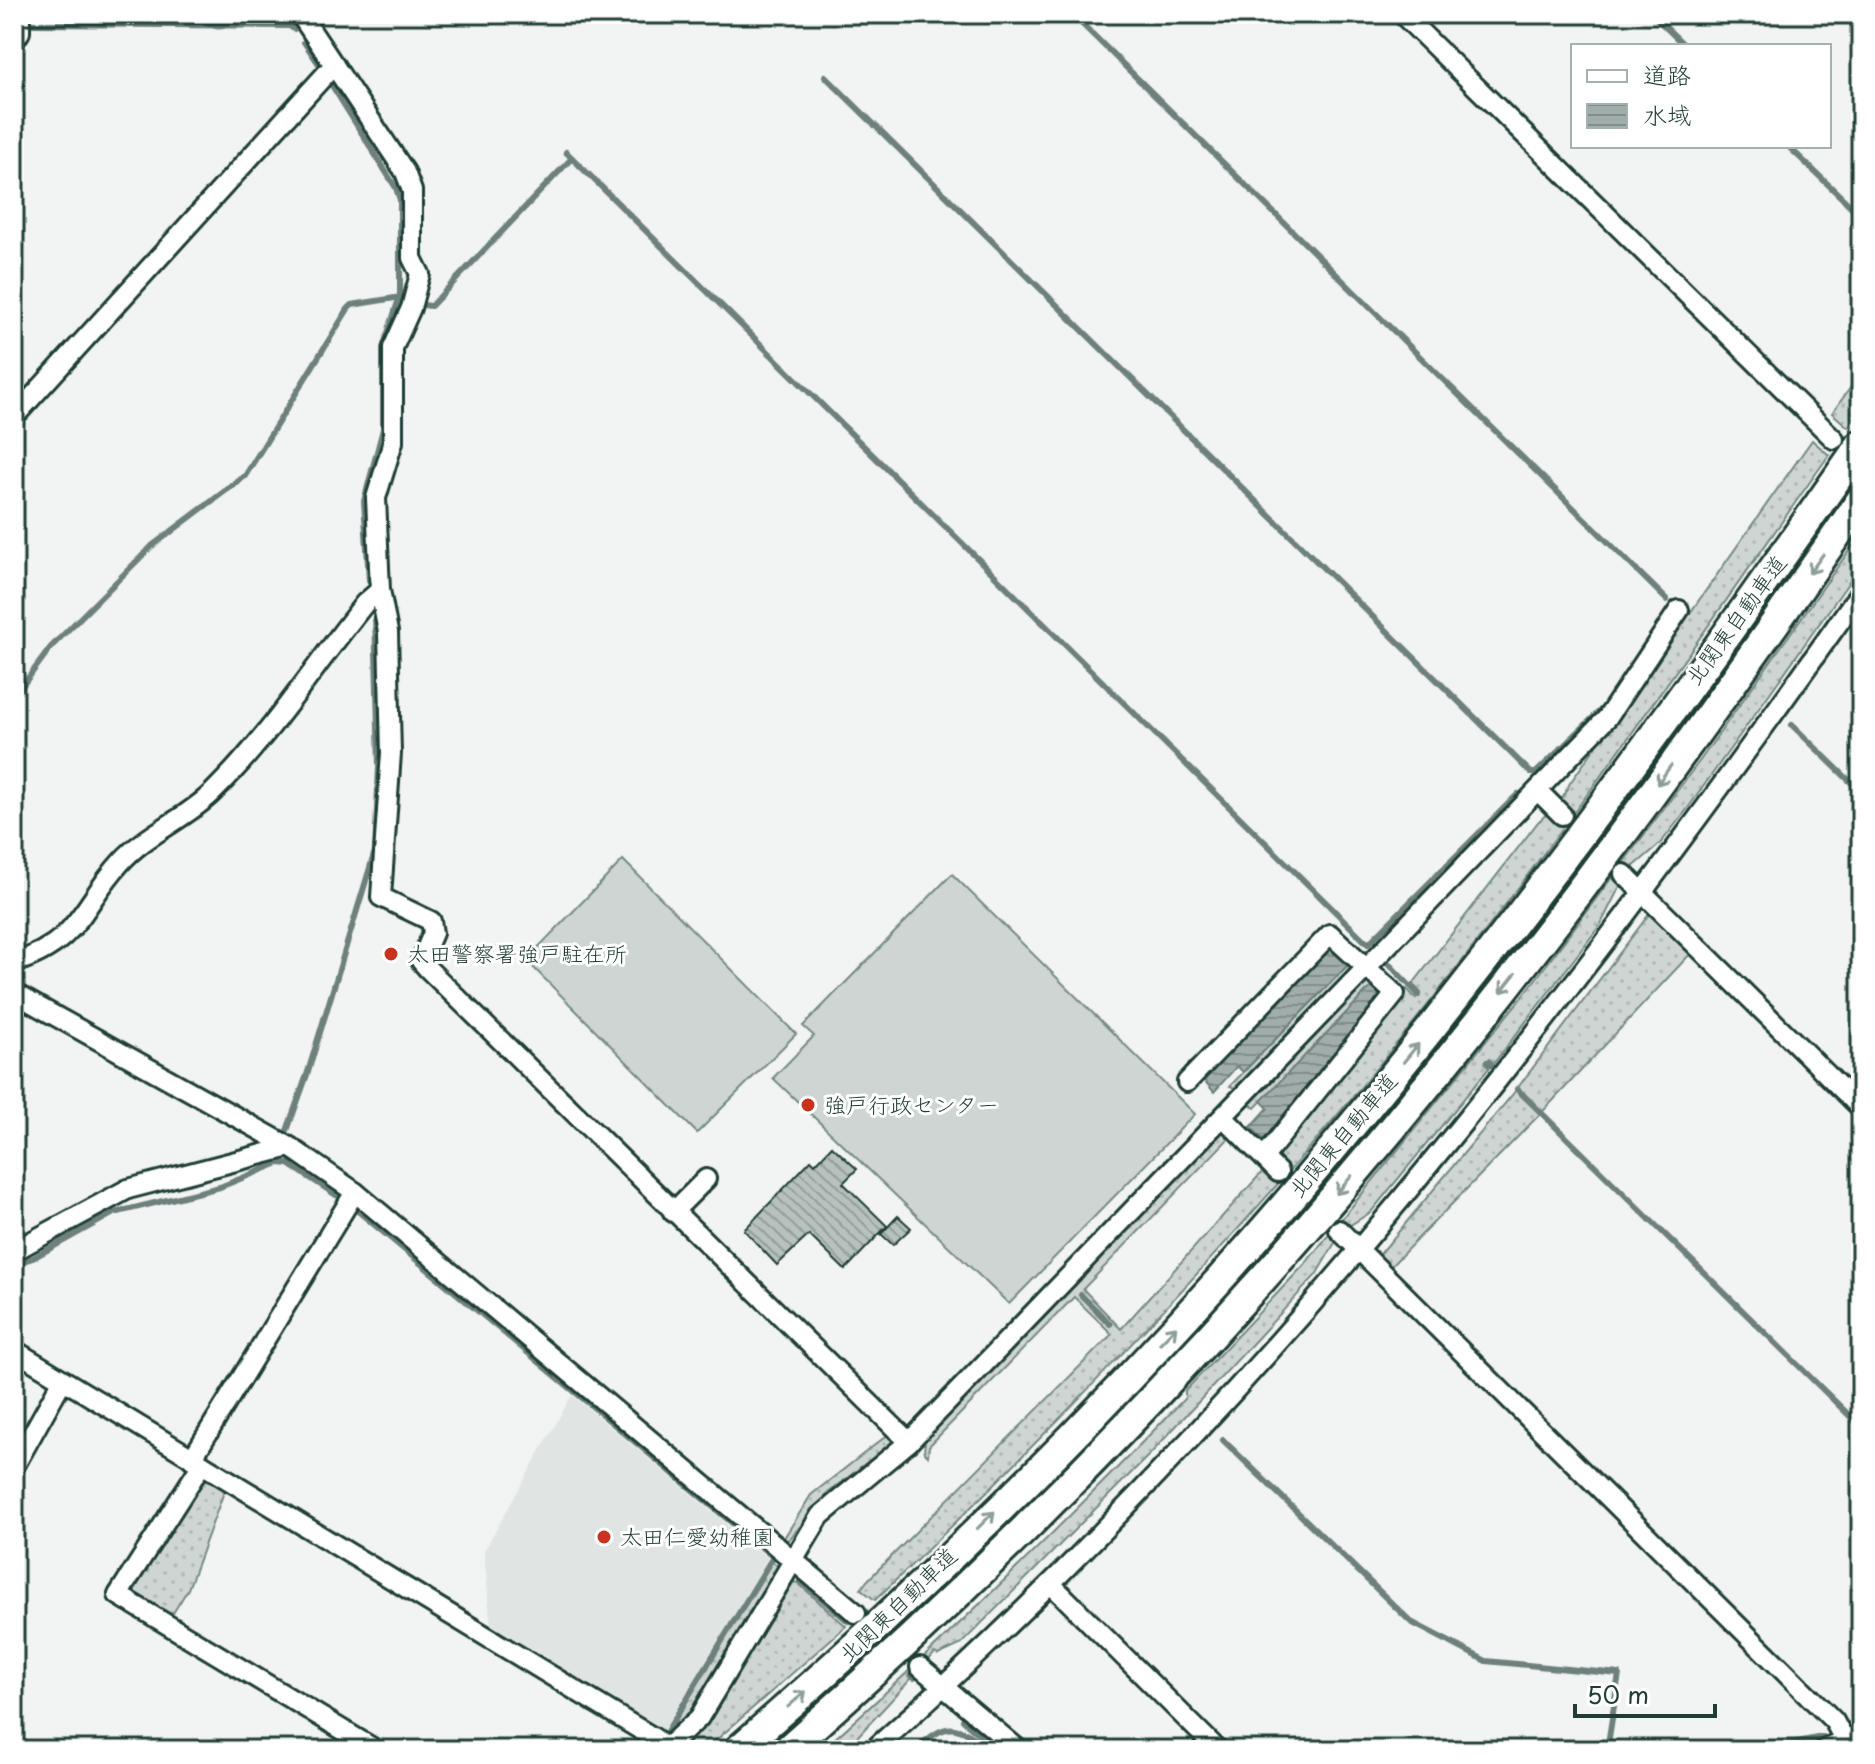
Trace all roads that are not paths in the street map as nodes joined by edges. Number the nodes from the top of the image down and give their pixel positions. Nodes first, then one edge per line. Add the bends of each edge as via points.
1 (20, 14) edge
2 (300, 14) edge
3 (1402, 14) edge
4 (14, 41) edge
5 (334, 65) junction
6 (14, 417) edge
7 (1848, 442) edge
8 (1861, 500) edge
9 (380, 590) junction
10 (1861, 591) edge
11 (1679, 610) dead end
12 (1538, 791) junction
13 (1562, 815) tunnel mouth
14 (1624, 874) tunnel mouth
15 (1644, 895) junction
16 (14, 963) edge
17 (1367, 968) junction
18 (14, 993) edge
19 (1187, 1082) dead end
20 (1861, 1108) edge
21 (1223, 1117) junction
22 (290, 1147) junction
23 (1264, 1157) junction
24 (1278, 1172) dead end
25 (706, 1179) dead end
26 (355, 1192) junction
27 (673, 1212) junction
28 (1339, 1230) dead end
29 (1358, 1250) junction
30 (14, 1251) edge
31 (14, 1350) edge
32 (62, 1381) junction
33 (909, 1442) junction
34 (197, 1462) junction
35 (14, 1467) edge
36 (793, 1559) junction
37 (1052, 1585) junction
38 (856, 1613) dead end
39 (920, 1667) dead end
40 (946, 1688) junction
41 (1853, 1738) edge
42 (664, 1749) edge
43 (376, 1750) edge
44 (738, 1750) edge
45 (787, 1750) edge
46 (873, 1750) edge
47 (1019, 1750) edge
48 (1218, 1750) edge
49 (1823, 1750) edge

1 - 4 street
2 - 5 street
3 - 7 street
5 - 6 street
5 - 9 street via 405,172 412,191 412,258 420,274 393,348 393,442 376,498
44 -> 7 highway, 北関東自動車道 via 971,1535 1175,1328 1284,1206 1538,891
8 -> 45 highway, 北関東自動車道 via 1567,907 1310,1225 1084,1470 948,1604
9 - 16 street via 210,796 121,862 68,933 43,953
9 - 27 street via 388,632 391,753 381,897 431,921 433,933 421,961
10 - 15 street
11 - 12 street via 1607,718
12 - 13 street
12 - 17 street
14 - 15 street
15 - 20 street
15 - 29 street via 1454,1138
17 - 19 street via 1330,934
17 - 21 street
17 - 23 street via 1395,994
18 - 22 street
21 - 23 street
21 - 33 street
22 - 26 street
22 - 30 street via 128,1189
23 - 24 street
25 - 27 street
26 - 34 street
26 - 36 street
27 - 33 street
28 - 29 street
29 - 37 street
29 - 41 street
31 - 32 street
32 - 34 street
32 - 35 street
33 - 36 street via 820,1516
34 - 42 street via 654,1738
34 - 43 street via 118,1595
36 - 38 street
36 - 42 street via 699,1718
37 - 40 street
37 - 48 street
39 - 40 street
40 - 46 street
40 - 47 street
41 - 49 street

